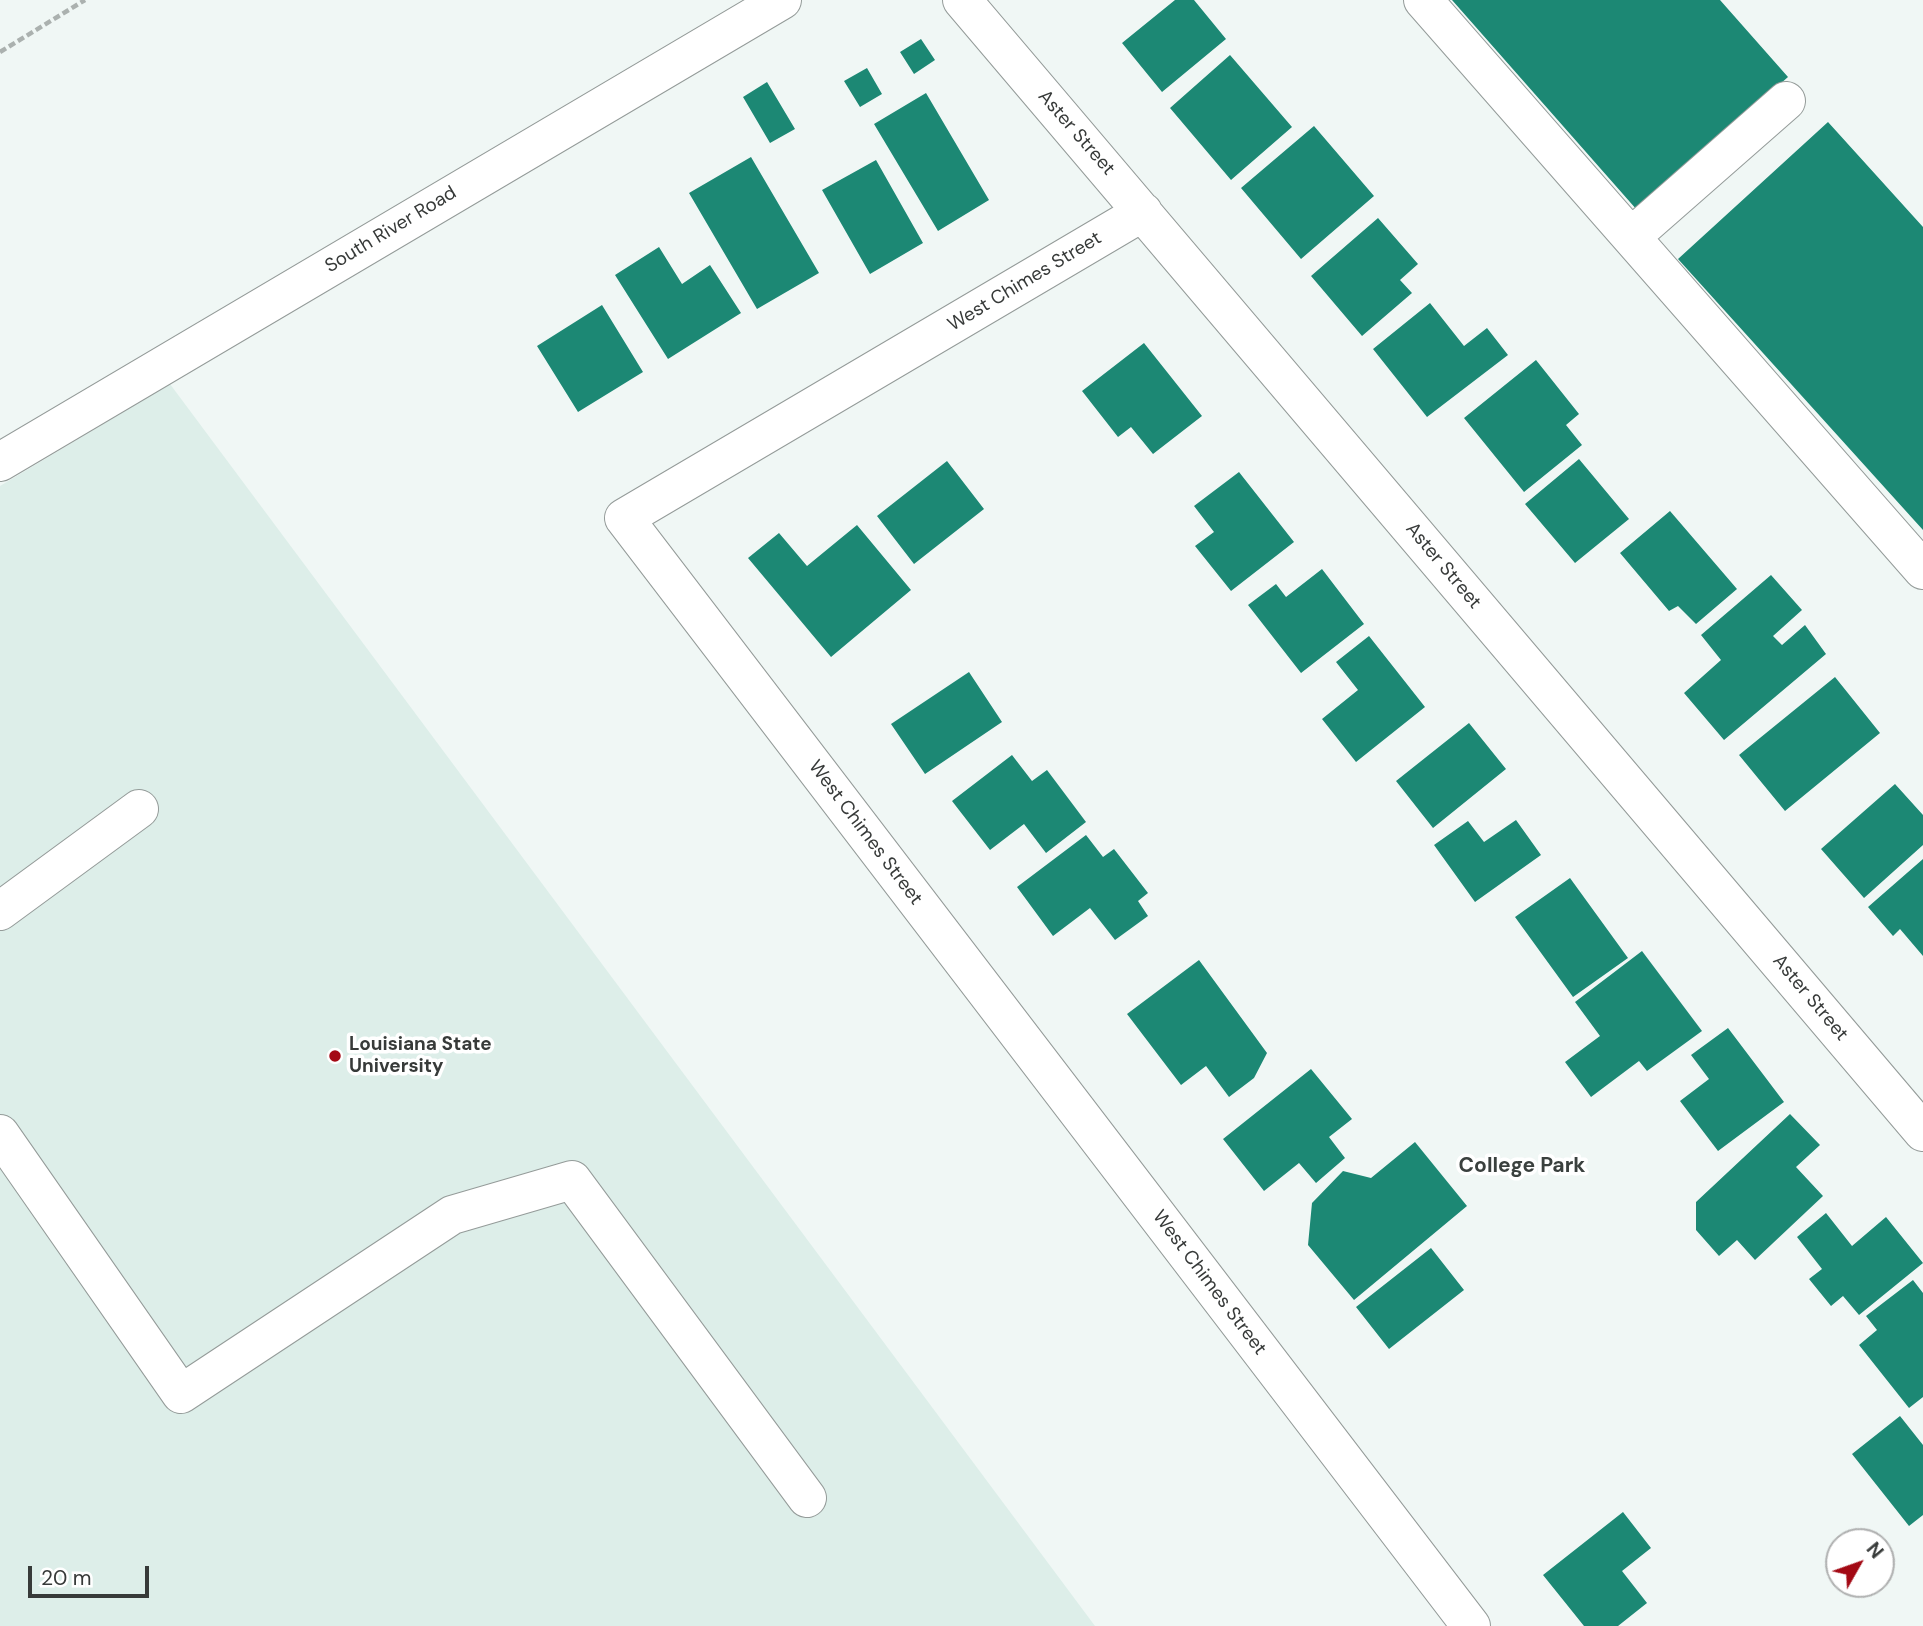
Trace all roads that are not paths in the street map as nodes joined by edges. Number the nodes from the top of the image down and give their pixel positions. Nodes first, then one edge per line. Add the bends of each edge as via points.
1 (782, 0) edge
2 (962, 0) edge
3 (1423, 0) edge
4 (1786, 101) dead end
5 (1143, 212) junction
6 (1631, 237) junction
7 (0, 462) edge
8 (1923, 570) edge
9 (139, 809) dead end
10 (0, 911) edge
11 (1923, 1132) edge
12 (0, 1134) edge
13 (807, 1498) dead end
14 (1471, 1626) edge

1 - 7 street, South River Road
2 - 5 street, Aster Street
3 - 6 street
4 - 6 street
5 - 11 street, Aster Street
5 - 14 street, West Chimes Street via 624,518
6 - 8 street
9 - 10 street
12 - 13 street via 181,1394 452,1215 572,1180

